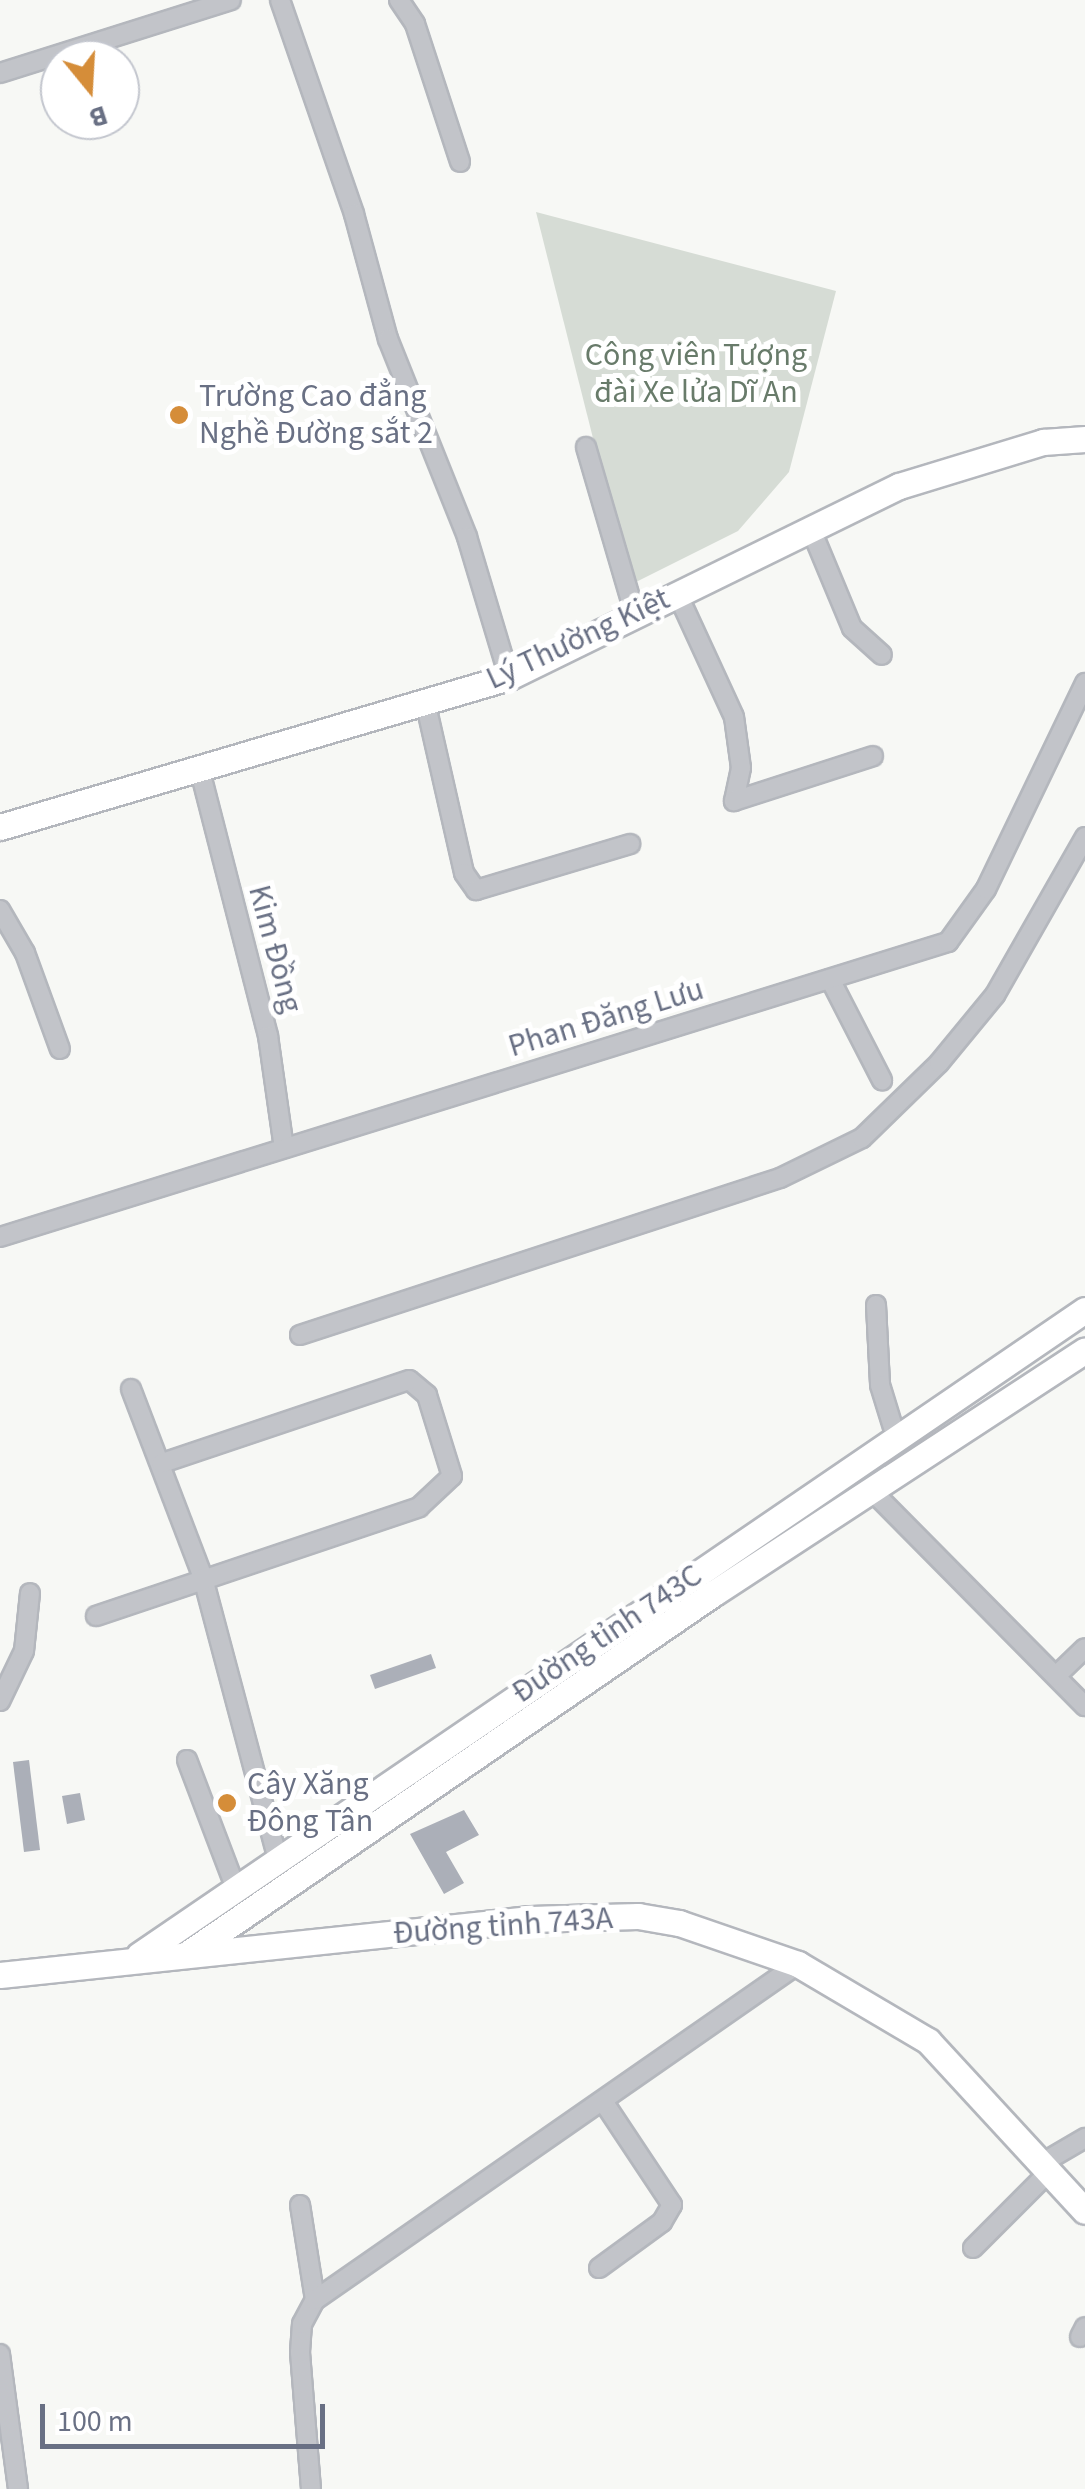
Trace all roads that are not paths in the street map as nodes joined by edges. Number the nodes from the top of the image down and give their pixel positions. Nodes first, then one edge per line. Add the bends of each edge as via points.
1 (231, 0) edge
2 (280, 0) edge
3 (400, 0) edge
4 (0, 73) edge
5 (460, 162) dead end
6 (1085, 439) edge
7 (586, 448) dead end
8 (810, 527) junction
9 (678, 593) junction
10 (635, 615) junction
11 (882, 655) dead end
12 (509, 677) junction
13 (1085, 683) edge
14 (425, 700) junction
15 (874, 756) dead end
16 (199, 767) junction
17 (0, 827) edge
18 (1085, 837) edge
19 (630, 844) dead end
20 (0, 910) edge
21 (830, 979) junction
22 (60, 1049) dead end
23 (882, 1080) dead end
24 (284, 1148) junction
25 (0, 1237) edge
26 (876, 1305) dead end
27 (1085, 1310) edge
28 (300, 1335) dead end
29 (1085, 1350) edge
30 (131, 1389) dead end
31 (896, 1438) junction
32 (162, 1463) junction
33 (872, 1491) junction
34 (203, 1578) junction
35 (30, 1593) dead end
36 (96, 1616) dead end
37 (1085, 1648) edge
38 (1056, 1676) junction
39 (0, 1701) edge
40 (1085, 1706) edge
41 (187, 1760) dead end
42 (278, 1860) junction
43 (234, 1900) junction
44 (271, 1946) junction
45 (190, 1952) junction
46 (131, 1960) junction
47 (798, 1964) junction
48 (0, 1975) edge
49 (605, 2104) junction
50 (1085, 2138) edge
51 (1047, 2166) junction
52 (300, 2205) dead end
53 (1085, 2210) edge
54 (972, 2248) dead end
55 (599, 2268) dead end
56 (315, 2300) junction
57 (0, 2354) edge
58 (18, 2489) edge
59 (311, 2489) edge

1 - 4 street
2 - 12 street via 354,214 388,338 467,537
3 - 5 street via 415,24
6 - 8 main road, Lý Thường Kiệt via 992,455
7 - 10 street
8 - 9 main road, Lý Thường Kiệt
8 - 11 street via 852,628
9 - 10 main road, Lý Thường Kiệt
9 - 15 street via 734,717 741,768 734,801
10 - 12 main road, Lý Thường Kiệt
12 - 14 main road, Lý Thường Kiệt
13 - 21 street, Phan Đăng Lưu via 967,922 948,942
14 - 16 main road, Lý Thường Kiệt
14 - 19 street via 464,873 476,890
16 - 17 main road, Lý Thường Kiệt
16 - 24 street, Kim Đồng via 268,1036
18 - 28 street via 994,995 939,1063 862,1138 780,1178
20 - 22 street via 25,953
21 - 23 street
21 - 24 street, Phan Đăng Lưu
24 - 25 street, Phan Đăng Lưu
26 - 31 street via 880,1385
27 - 31 main road, Đường tỉnh 743C
29 - 33 main road, Đường tỉnh 743C
30 - 32 street
31 - 42 main road, Đường tỉnh 743C
32 - 34 street
32 - 34 street via 409,1380 427,1395 452,1476 419,1507
33 - 38 street
33 - 43 main road, Đường tỉnh 743C
34 - 36 street
34 - 42 street
35 - 39 street via 24,1651
37 - 38 street
38 - 40 street
41 - 43 street
42 - 43 main road, Đường tỉnh 743C
43 - 44 main road
43 - 45 main road, Đường tỉnh 743C
43 - 46 main road, Đường tỉnh 743C
44 - 45 main road, Đường tỉnh 743A
44 - 47 main road, Đường tỉnh 743A via 530,1919 638,1916 680,1923
45 - 46 main road, Đường tỉnh 743A
46 - 48 main road, Đường tỉnh 743A
47 - 49 street
47 - 51 main road, Đường tỉnh 743A via 928,2041
49 - 55 street via 672,2205 662,2222
49 - 56 street
50 - 51 street
51 - 53 main road, Đường tỉnh 743A
51 - 54 street
52 - 56 street
56 - 59 street via 302,2324 300,2352
57 - 58 street

